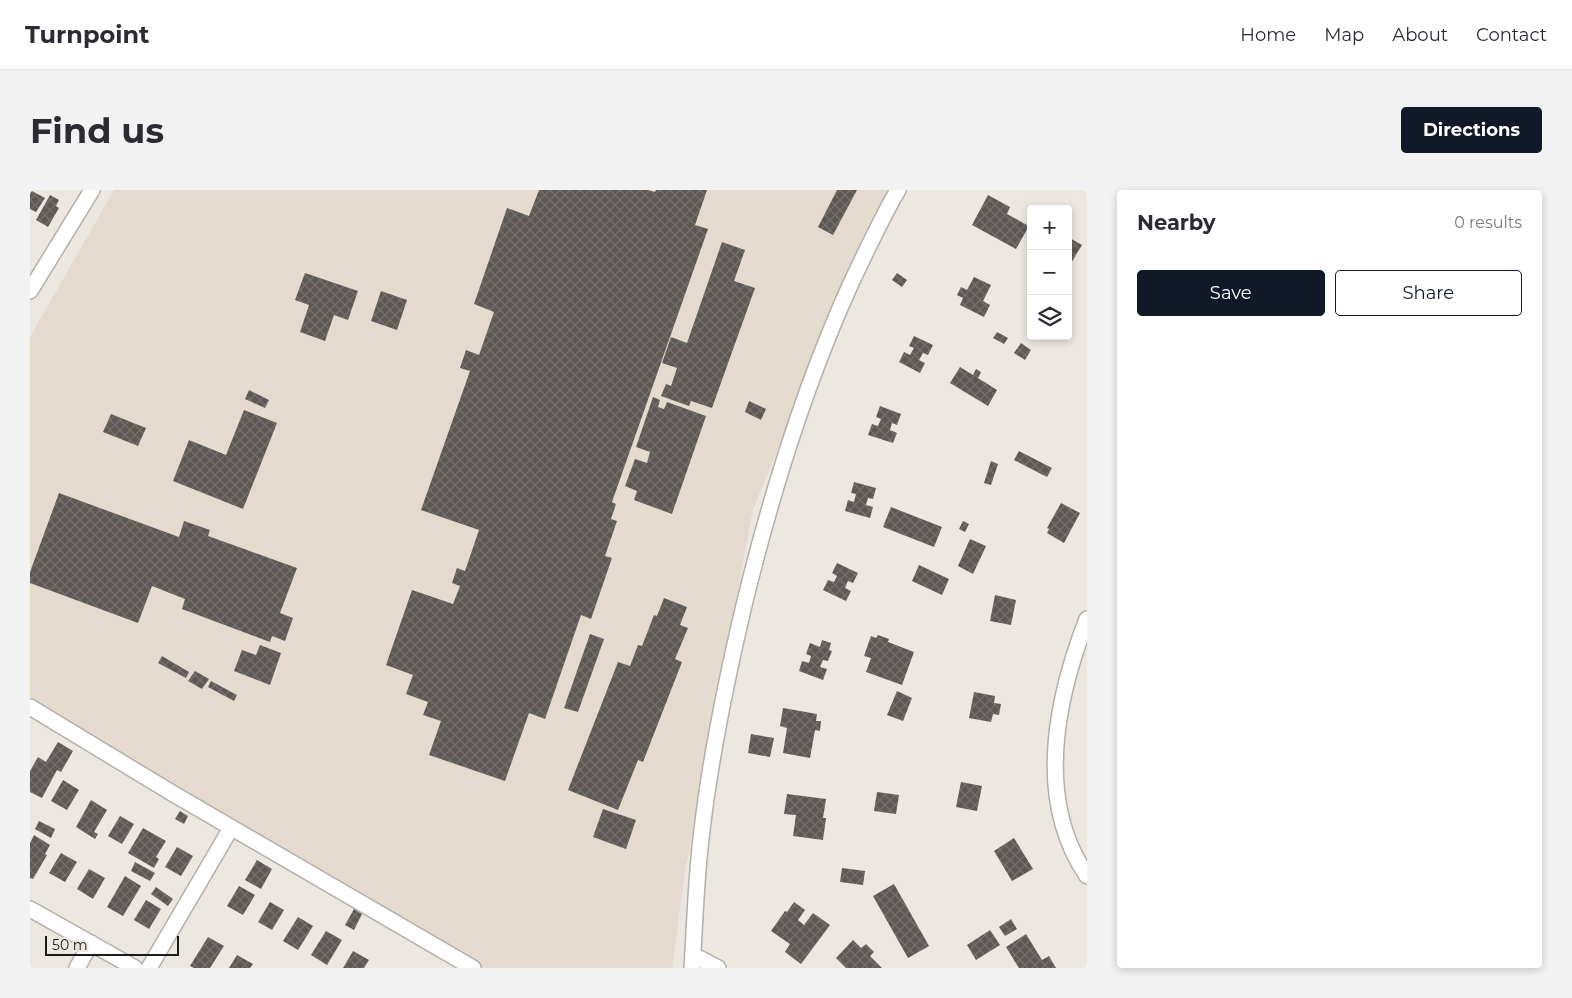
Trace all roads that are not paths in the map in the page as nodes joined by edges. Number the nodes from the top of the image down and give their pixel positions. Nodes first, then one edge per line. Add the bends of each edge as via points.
1 (92, 190) edge
2 (898, 190) edge
3 (30, 291) edge
4 (1087, 619) edge
5 (30, 708) edge
6 (231, 828) junction
7 (1087, 876) edge
8 (30, 909) edge
9 (91, 943) junction
10 (692, 962) edge
11 (77, 968) edge
12 (135, 968) edge
13 (149, 968) edge
14 (473, 968) edge
15 (718, 968) edge

1 - 3 street
2 - 10 street via 872,238 810,381 784,456 756,555 724,689 702,829
4 - 7 street via 1074,653 1055,747 1055,781 1060,814 1075,859
5 - 6 street
6 - 13 street
6 - 14 street
8 - 9 street
9 - 11 street
9 - 12 street
10 - 15 street

